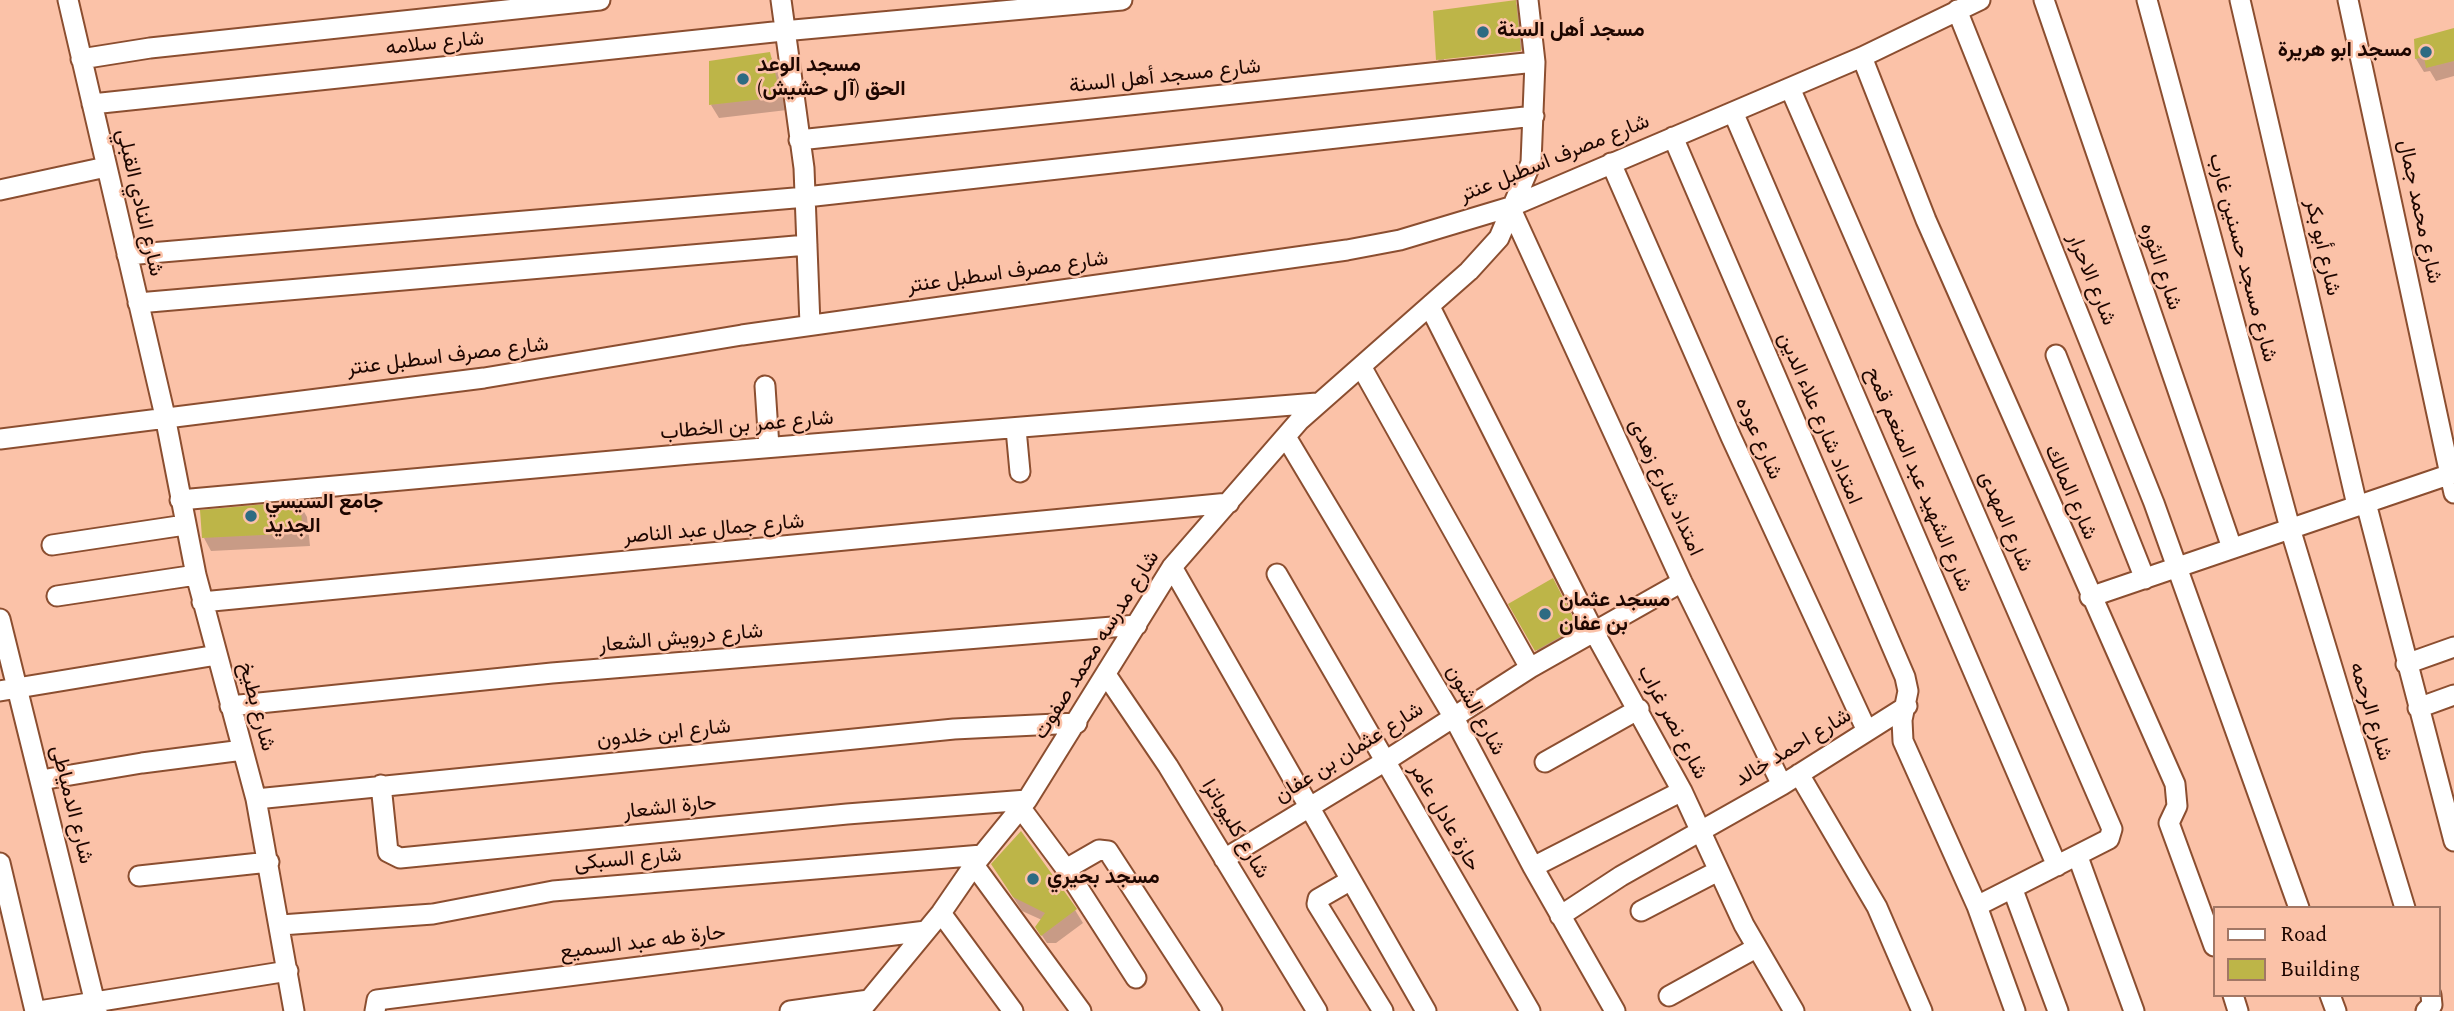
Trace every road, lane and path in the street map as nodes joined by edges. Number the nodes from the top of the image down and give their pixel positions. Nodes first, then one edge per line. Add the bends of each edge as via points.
1 (68, 0) edge
2 (600, 0) edge
3 (781, 0) edge
4 (788, 0) edge
5 (1122, 0) edge
6 (1528, 0) edge
7 (1980, 0) edge
8 (2044, 0) edge
9 (2147, 0) edge
10 (2240, 0) edge
11 (2348, 0) edge
12 (1957, 10) junction
13 (783, 31) junction
14 (1863, 57) junction
15 (81, 59) junction
16 (1535, 62) junction
17 (1790, 88) junction
18 (92, 104) junction
19 (1733, 112) junction
20 (1534, 116) junction
21 (1673, 137) junction
22 (799, 140) junction
23 (1611, 163) junction
24 (106, 167) junction
25 (0, 190) edge
26 (806, 197) junction
27 (1510, 207) junction
28 (807, 245) junction
29 (127, 255) junction
30 (138, 303) junction
31 (1430, 307) junction
32 (810, 325) junction
33 (2056, 355) dead end
34 (1362, 368) junction
35 (765, 386) dead end
36 (1317, 403) junction
37 (165, 416) junction
38 (1016, 429) junction
39 (1286, 437) junction
40 (0, 439) edge
41 (769, 447) junction
42 (1020, 472) dead end
43 (2452, 480) edge
44 (180, 500) junction
45 (1229, 503) junction
46 (2362, 504) junction
47 (185, 525) junction
48 (2290, 528) junction
49 (52, 545) dead end
50 (2232, 548) junction
51 (1172, 567) junction
52 (2178, 567) junction
53 (1277, 574) dead end
54 (196, 575) junction
55 (2145, 579) junction
56 (1682, 582) junction
57 (57, 596) dead end
58 (2090, 597) junction
59 (202, 602) junction
60 (0, 619) edge
61 (1137, 625) junction
62 (1593, 630) junction
63 (2454, 647) edge
64 (217, 655) junction
65 (2406, 664) junction
66 (1530, 668) junction
67 (1107, 676) junction
68 (9, 690) edge
69 (2454, 695) edge
70 (230, 706) junction
71 (2418, 708) junction
72 (1639, 709) junction
73 (1904, 713) junction
74 (1453, 716) junction
75 (1077, 723) junction
76 (1867, 731) junction
77 (243, 750) junction
78 (1384, 762) junction
79 (1545, 762) dead end
80 (1799, 774) junction
81 (41, 780) junction
82 (381, 785) junction
83 (1782, 785) junction
84 (1682, 790) junction
85 (2448, 791) edge
86 (256, 799) junction
87 (1023, 804) junction
88 (1310, 806) junction
89 (1700, 832) junction
90 (2454, 841) edge
91 (2078, 857) junction
92 (1224, 859) junction
93 (978, 860) junction
94 (269, 862) junction
95 (0, 863) edge
96 (2057, 866) junction
97 (1533, 867) junction
98 (1066, 869) junction
99 (1718, 871) junction
100 (139, 876) dead end
101 (1351, 880) junction
102 (2013, 890) junction
103 (1977, 906) junction
104 (2298, 906) edge
105 (2404, 906) edge
106 (1641, 911) dead end
107 (941, 913) junction
108 (1560, 916) junction
109 (281, 925) junction
110 (926, 931) junction
111 (2212, 941) edge
112 (1756, 948) junction
113 (288, 971) junction
114 (1136, 978) dead end
115 (1670, 996) dead end
116 (865, 1005) edge
117 (96, 1007) edge
118 (37, 1011) edge
119 (294, 1011) edge
120 (375, 1011) edge
121 (790, 1011) edge
122 (1013, 1011) edge
123 (1081, 1011) edge
124 (1212, 1011) edge
125 (1317, 1011) edge
126 (1382, 1011) edge
127 (1426, 1011) edge
128 (1530, 1011) edge
129 (1615, 1011) edge
130 (1794, 1011) edge
131 (1922, 1011) edge
132 (2015, 1011) edge
133 (2058, 1011) edge
134 (2134, 1011) edge

1 - 15 street, شارع النادي القبلي
2 - 15 street
3 - 4 street
3 - 13 street
5 - 13 street, شارع سلامه
6 - 16 street, شارع مدرسه محمد صفوت
7 - 12 street, شارع مصرف اسطبل عنتر
8 - 50 street, شارع الثوره
9 - 48 street, شارع مسجد حسنين غارب
10 - 46 street, شارع أبو بكر
11 - 43 street, شارع محمد جمال
12 - 14 street, شارع مصرف اسطبل عنتر
12 - 52 street, شارع الاحرار
13 - 18 street, شارع سلامه
13 - 22 street
14 - 17 street, شارع مصرف اسطبل عنتر
14 - 58 street, شارع المالك via 1926,220
15 - 18 street, شارع النادي القبلي
16 - 20 street, شارع مدرسه محمد صفوت
16 - 22 street, شارع مسجد أهل السنة
17 - 19 street, شارع مصرف اسطبل عنتر
17 - 91 street, شارع المهدى via 2112,829 2109,839
18 - 24 street, شارع النادي القبلي
19 - 21 street, شارع مصرف اسطبل عنتر
19 - 96 street, شارع الشهيد عبد المنعم قمح
20 - 26 street
20 - 27 street, شارع مدرسه محمد صفوت via 1531,163
21 - 23 street, شارع مصرف اسطبل عنتر
21 - 73 street, امتداد شارع علاء الدين via 1905,677
22 - 26 street
23 - 27 street, شارع مصرف اسطبل عنتر
23 - 76 street, شارع عوده
24 - 25 street
24 - 29 street, شارع النادي القبلي
26 - 28 street
26 - 29 street
27 - 31 street, شارع مدرسه محمد صفوت via 1499,238
27 - 32 street, شارع مصرف اسطبل عنتر via 1401,240 1347,250
27 - 56 street, امتداد شارع زهدى
28 - 30 street
28 - 32 street
29 - 30 street, شارع النادي القبلي
30 - 37 street, شارع النادي القبلي
31 - 34 street, شارع مدرسه محمد صفوت
31 - 62 street, شارع نصر غراب
32 - 37 street, شارع مصرف اسطبل عنتر via 484,378
33 - 55 street
34 - 36 street, شارع مدرسه محمد صفوت
34 - 66 street
35 - 41 street
36 - 38 street, شارع عمر بن الخطاب
36 - 39 street, شارع مدرسه محمد صفوت
37 - 40 street, شارع مصرف اسطبل عنتر
37 - 44 street, شارع بطيخ
38 - 41 street, شارع عمر بن الخطاب
38 - 42 street
39 - 45 street, شارع مدرسه محمد صفوت
39 - 74 street, شارع الشون
41 - 44 street, شارع عمر بن الخطاب
43 - 46 street
44 - 47 street, شارع بطيخ
45 - 51 street, شارع مدرسه محمد صفوت
45 - 59 street, شارع جمال عبد الناصر
46 - 48 street
46 - 65 street, شارع أبو بكر
47 - 49 street
47 - 54 street, شارع بطيخ
48 - 50 street
48 - 105 street, شارع الرحمه
50 - 52 street
51 - 61 street, شارع مدرسه محمد صفوت
51 - 88 street
52 - 55 street
52 - 104 street
53 - 78 street, حارة عادل عامر
54 - 57 street
54 - 59 street, شارع بطيخ
55 - 58 street
56 - 62 street, شارع عثمان بن عفان
56 - 83 street, امتداد شارع زهدى
58 - 111 street, شارع المالك via 2175,784 2177,806 2169,823
59 - 64 street, شارع بطيخ
60 - 68 street, شارع الدمياطى
61 - 67 street, شارع مدرسه محمد صفوت
61 - 70 street, شارع درويش الشعار via 552,673
62 - 66 street, شارع عثمان بن عفان
62 - 72 street, شارع نصر غراب
63 - 65 street
64 - 68 street
64 - 70 street, شارع بطيخ
65 - 71 street, شارع أبو بكر
66 - 74 street, شارع عثمان بن عفان
67 - 75 street, شارع مدرسه محمد صفوت
67 - 92 street, شارع كليوباترا
68 - 81 street, شارع الدمياطى
69 - 71 street
70 - 77 street, شارع بطيخ
71 - 85 street, شارع أبو بكر
72 - 79 street
72 - 84 street, شارع نصر غراب
73 - 76 street, شارع احمد خالد
73 - 103 street, امتداد شارع علاء الدين via 1903,741
74 - 78 street, شارع عثمان بن عفان
74 - 97 street, شارع الشون
75 - 82 street, شارع ابن خلدون via 954,729
75 - 87 street, شارع مدرسه محمد صفوت
76 - 80 street, شارع احمد خالد
77 - 81 street
77 - 86 street, شارع بطيخ
78 - 88 street, شارع عثمان بن عفان
78 - 128 street, حارة عادل عامر
80 - 83 street, شارع احمد خالد
80 - 131 street via 1877,908
81 - 117 street, شارع الدمياطى
82 - 86 street, شارع ابن خلدون
82 - 87 street, حارة الشعار via 387,852 400,858 847,814
83 - 89 street, شارع احمد خالد
84 - 89 street, شارع نصر غراب
84 - 97 street
85 - 90 street, شارع أبو بكر
86 - 94 street, شارع بطيخ
87 - 93 street, شارع مدرسه محمد صفوت
87 - 98 street
88 - 92 street, شارع عثمان بن عفان
88 - 101 street
89 - 99 street, شارع نصر غراب
89 - 108 street, شارع احمد خالد
91 - 96 street, شارع المهدى
91 - 134 street
92 - 125 street, شارع كليوباترا
93 - 107 street, شارع مدرسه محمد صفوت
93 - 109 street, شارع السبكى via 553,891 433,914
93 - 123 street
94 - 100 street
94 - 109 street, شارع بطيخ
95 - 118 street
96 - 102 street, شارع المهدى
97 - 108 street, شارع الشون
98 - 114 street
98 - 124 street via 1100,850 1108,851
99 - 106 street
99 - 112 street, شارع نصر غراب
101 - 126 street via 1318,899 1317,904
101 - 127 street
102 - 103 street, شارع المهدى
102 - 133 street
103 - 132 street, امتداد شارع علاء الدين
107 - 110 street, شارع مدرسه محمد صفوت
107 - 122 street
108 - 129 street, شارع الشون
109 - 113 street, شارع بطيخ
110 - 116 street, شارع مدرسه محمد صفوت
110 - 120 street, حارة طه عبد السميع via 377,1000
112 - 115 street
112 - 130 street, شارع نصر غراب
113 - 117 street
113 - 119 street, شارع بطيخ
116 - 121 street
117 - 118 street

